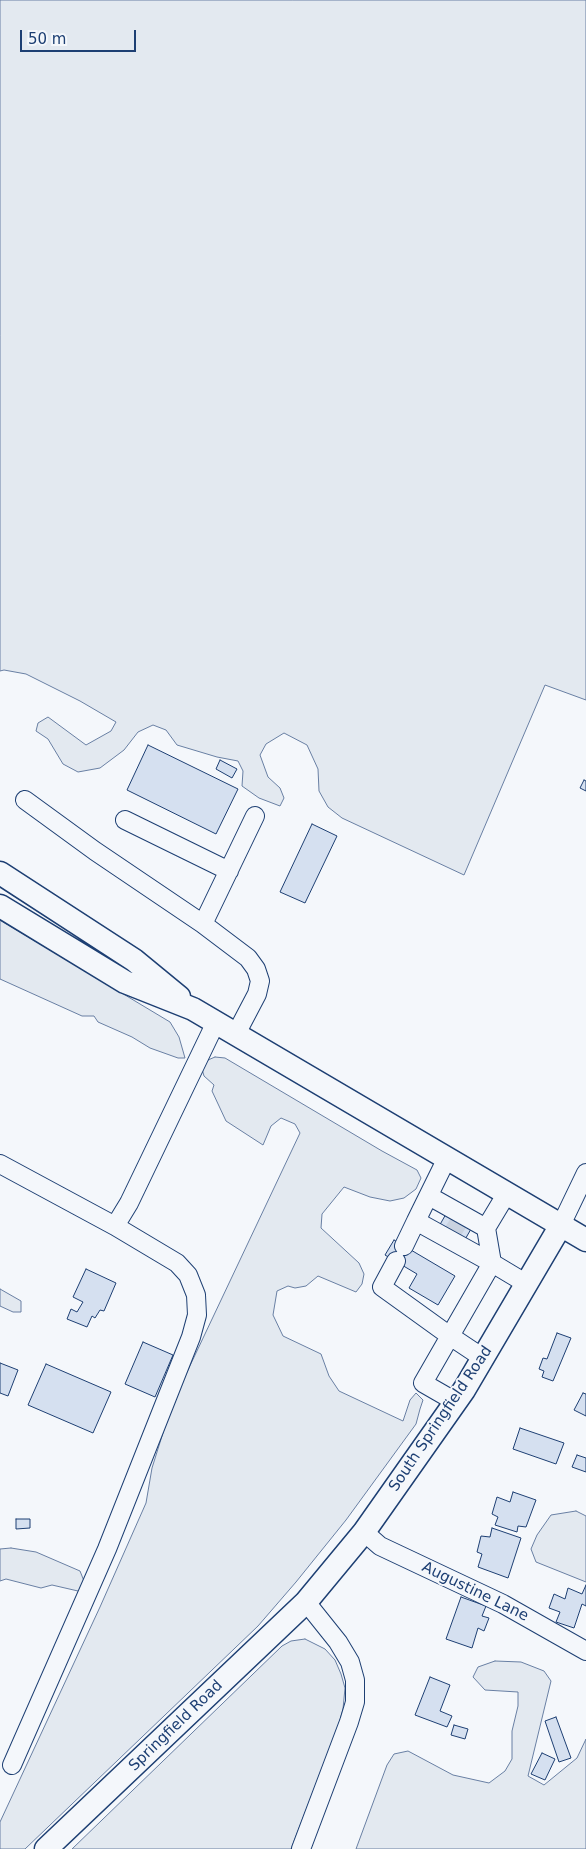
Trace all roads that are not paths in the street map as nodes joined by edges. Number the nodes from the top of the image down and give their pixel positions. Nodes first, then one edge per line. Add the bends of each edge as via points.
1 (25, 800) dead end
2 (255, 816) dead end
3 (125, 820) dead end
4 (229, 871) junction
5 (0, 873) edge
6 (0, 906) edge
7 (203, 924) junction
8 (193, 1009) junction
9 (216, 1022) junction
10 (236, 1034) junction
11 (447, 1158) junction
12 (0, 1164) edge
13 (586, 1173) edge
14 (507, 1193) junction
15 (429, 1196) junction
16 (416, 1221) junction
17 (561, 1225) junction
18 (115, 1226) junction
19 (455, 1228) junction
20 (486, 1228) junction
21 (586, 1240) edge
22 (492, 1263) junction
23 (527, 1284) junction
24 (450, 1336) junction
25 (484, 1358) junction
26 (456, 1402) junction
27 (364, 1532) junction
28 (306, 1602) junction
29 (586, 1651) edge
30 (12, 1765) dead end
31 (46, 1849) edge
32 (301, 1849) edge

1 - 7 street
2 - 4 street
3 - 4 street
4 - 7 street
5 - 8 main road via 134,960
6 - 8 main road via 125,982
7 - 10 street via 248,958 260,982
8 - 9 main road
9 - 10 main road
9 - 18 street
10 - 11 main road
11 - 14 main road
11 - 15 street
12 - 18 street
13 - 17 street
14 - 17 main road
14 - 20 street
15 - 16 street
15 - 19 street
16 - 19 street
16 - 24 street via 382,1286
17 - 21 main road
17 - 23 main road, South Springfield Road
18 - 30 street via 177,1263 188,1276 196,1295 197,1315 107,1549
19 - 20 street
19 - 22 street
20 - 22 street
22 - 23 street
22 - 24 street
23 - 25 main road, South Springfield Road
24 - 25 street
24 - 26 street via 423,1383
25 - 26 main road, South Springfield Road
26 - 27 main road, South Springfield Road
27 - 28 main road, South Springfield Road
27 - 29 street, Augustine Lane via 380,1546 504,1604
28 - 31 main road, Springfield Road
28 - 32 street via 350,1662 355,1680 355,1702

